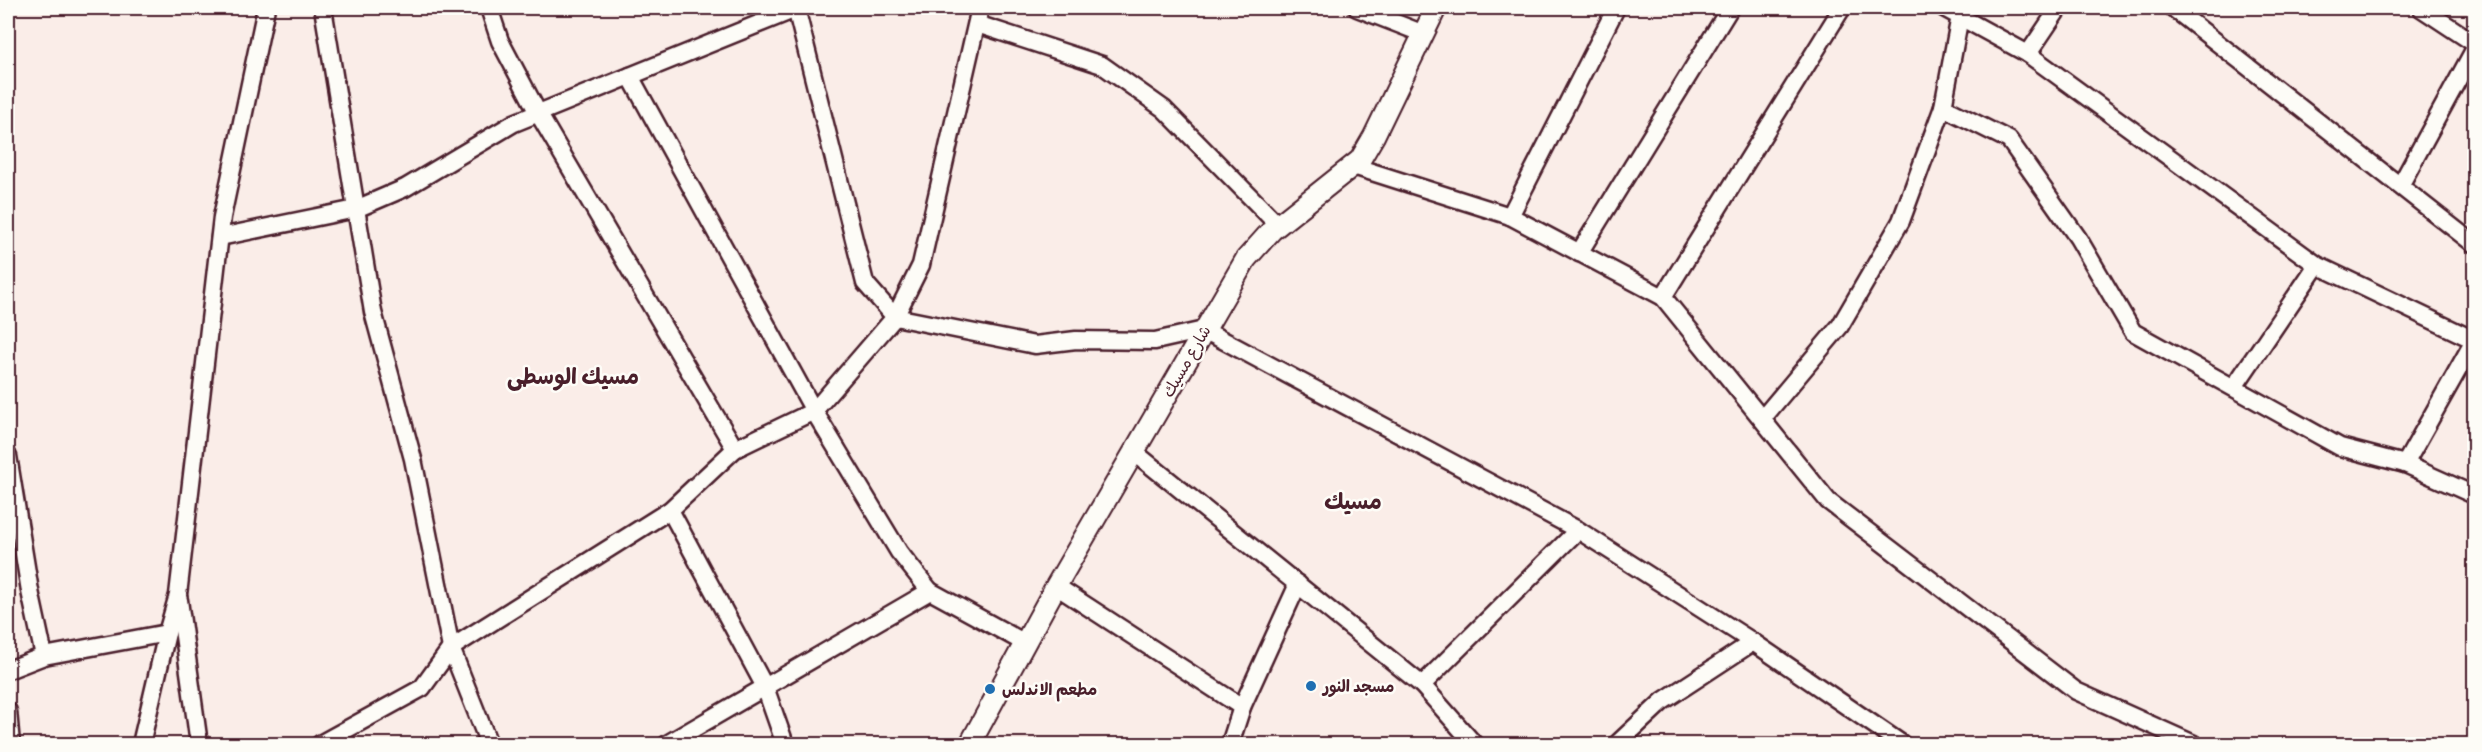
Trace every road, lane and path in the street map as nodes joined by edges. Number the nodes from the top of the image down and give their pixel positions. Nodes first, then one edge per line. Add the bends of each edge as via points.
1 (266, 8) edge
2 (323, 8) edge
3 (489, 8) edge
4 (797, 8) edge
5 (1357, 8) edge
6 (1436, 8) edge
7 (1616, 8) edge
8 (1730, 8) edge
9 (1842, 8) edge
10 (1944, 8) edge
11 (2059, 8) edge
12 (2173, 8) edge
13 (2421, 8) edge
14 (978, 16) edge
15 (1960, 16) junction
16 (1424, 34) junction
17 (2475, 43) edge
18 (2475, 50) edge
19 (2028, 54) junction
20 (630, 76) junction
21 (1942, 107) junction
22 (538, 113) junction
23 (1353, 166) junction
24 (2401, 184) junction
25 (356, 209) junction
26 (1510, 216) junction
27 (1278, 225) junction
28 (220, 237) junction
29 (2475, 244) edge
30 (1579, 253) junction
31 (2317, 265) junction
32 (1663, 297) junction
33 (895, 317) junction
34 (1204, 330) junction
35 (2475, 340) edge
36 (2234, 387) junction
37 (814, 411) junction
38 (1762, 419) junction
39 (735, 449) junction
40 (1134, 452) junction
41 (8, 456) edge
42 (2405, 464) junction
43 (2475, 495) edge
44 (670, 510) junction
45 (1578, 530) junction
46 (1298, 584) junction
47 (1056, 586) junction
48 (930, 591) junction
49 (178, 595) junction
50 (167, 633) junction
51 (1753, 642) junction
52 (1024, 644) junction
53 (451, 648) junction
54 (44, 656) junction
55 (8, 670) edge
56 (1422, 686) junction
57 (765, 687) junction
58 (1242, 707) junction
59 (8, 711) edge
60 (10, 744) edge
61 (141, 744) edge
62 (199, 744) edge
63 (320, 744) edge
64 (489, 744) edge
65 (667, 744) edge
66 (785, 744) edge
67 (970, 744) edge
68 (1230, 744) edge
69 (1474, 744) edge
70 (1617, 744) edge
71 (1902, 744) edge
72 (2194, 744) edge

1 - 28 street
2 - 25 street
3 - 22 street via 500,41
4 - 20 street
4 - 33 street via 865,283
5 - 16 street
6 - 16 street, شارع مسيك
7 - 26 street
8 - 30 street
9 - 32 street
10 - 15 street
11 - 19 street
12 - 24 street
13 - 17 street
14 - 27 street via 1102,64 1164,110
14 - 33 street via 921,265
15 - 19 street
15 - 21 street
16 - 23 street, شارع مسيك via 1368,148
18 - 24 street
19 - 31 street
20 - 22 street
20 - 37 street
21 - 36 street via 2009,140 2078,238 2133,332
21 - 38 street via 1896,231 1840,326
22 - 25 street via 514,123 405,188
22 - 39 street
23 - 26 street
23 - 27 street, شارع مسيك
24 - 29 street
25 - 28 street
25 - 53 street via 373,312 413,459
26 - 30 street
27 - 34 street, شارع مسيك via 1246,259
28 - 49 street
30 - 32 street
31 - 35 street
31 - 36 street
32 - 38 street
33 - 34 street via 1035,345 1076,340 1155,341
33 - 37 street
34 - 40 street, شارع مسيك
34 - 45 street
35 - 42 street
36 - 42 street via 2340,447
37 - 39 street
37 - 48 street via 899,552
38 - 72 street via 1828,501 2076,691
39 - 44 street
40 - 46 street
40 - 47 street, شارع مسيك
41 - 54 street
42 - 43 street
44 - 53 street
44 - 57 street
45 - 51 street
45 - 56 street
46 - 56 street
46 - 58 street
47 - 52 street, شارع مسيك
47 - 58 street
48 - 52 street
48 - 57 street
49 - 50 street
49 - 62 street
50 - 54 street
50 - 61 street
51 - 70 street via 1663,701
51 - 71 street
52 - 67 street, شارع مسيك
53 - 63 street via 422,688
53 - 64 street
54 - 55 street
56 - 69 street
57 - 65 street
57 - 66 street
58 - 68 street
59 - 60 street

